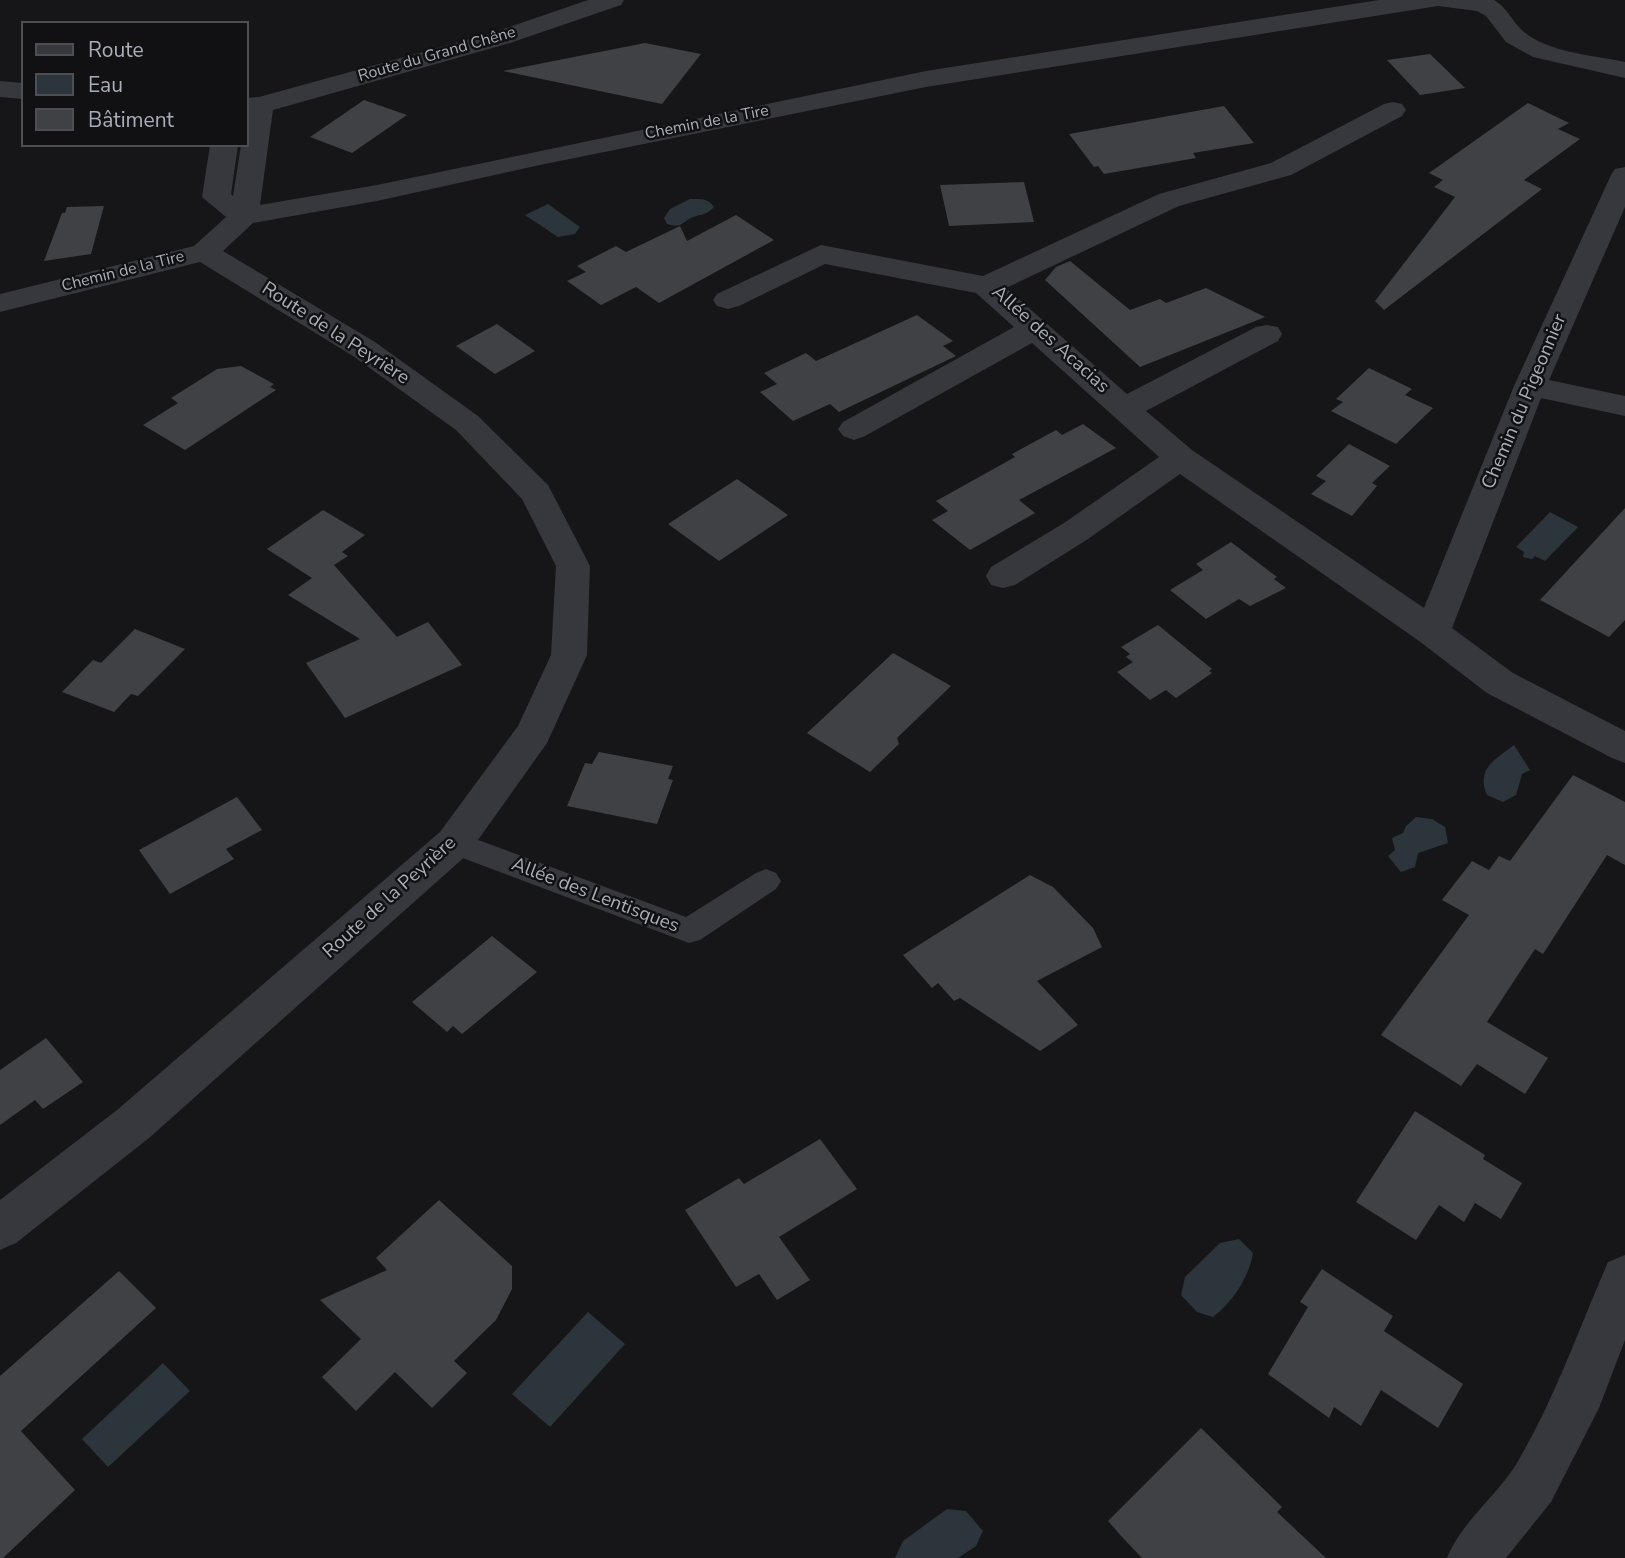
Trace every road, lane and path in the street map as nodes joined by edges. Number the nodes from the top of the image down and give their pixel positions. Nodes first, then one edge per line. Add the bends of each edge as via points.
1 (612, 0) edge
2 (1432, 0) edge
3 (1444, 0) edge
4 (1486, 2) edge
5 (1625, 70) edge
6 (0, 89) edge
7 (21, 91) edge
8 (253, 106) edge
9 (1393, 110) dead end
10 (224, 147) edge
11 (1625, 175) edge
12 (244, 216) junction
13 (204, 252) junction
14 (986, 286) junction
15 (728, 300) dead end
16 (0, 303) edge
17 (1034, 329) junction
18 (1267, 334) dead end
19 (1530, 386) junction
20 (1625, 406) edge
21 (1126, 408) junction
22 (853, 429) dead end
23 (1180, 458) junction
24 (1003, 576) dead end
25 (1432, 632) junction
26 (1625, 748) edge
27 (454, 843) junction
28 (766, 881) dead end
29 (0, 1228) edge
30 (1625, 1278) edge
31 (1473, 1558) edge

1 - 8 street, Route du Grand Chêne via 501,38
2 - 12 street, Chemin de la Tire via 926,79 377,193
3 - 4 street
4 - 5 street via 1515,37 1542,52
6 - 7 street
8 - 12 street
9 - 14 street, Allée des Acacias via 1280,169 1169,200
10 - 12 street via 216,197
11 - 19 street, Chemin du Pigeonnier
12 - 13 street, Chemin de la Tire
13 - 16 street, Chemin de la Tire
13 - 27 street, Route de la Peyrière via 364,349 467,423 536,493 573,566 569,655 534,733
14 - 15 street via 821,254
14 - 17 street, Allée des Acacias
17 - 21 street, Allée des Acacias
17 - 22 street
18 - 21 street
19 - 20 street
19 - 25 street, Chemin du Pigeonnier
21 - 23 street, Allée des Acacias
23 - 24 street
23 - 25 street, Allée des Acacias
25 - 26 street, Allée des Acacias via 1500,683
27 - 28 lane, Allée des Lentisques via 689,931
27 - 29 street, Route de la Peyrière via 133,1124
30 - 31 street via 1574,1408 1534,1484

